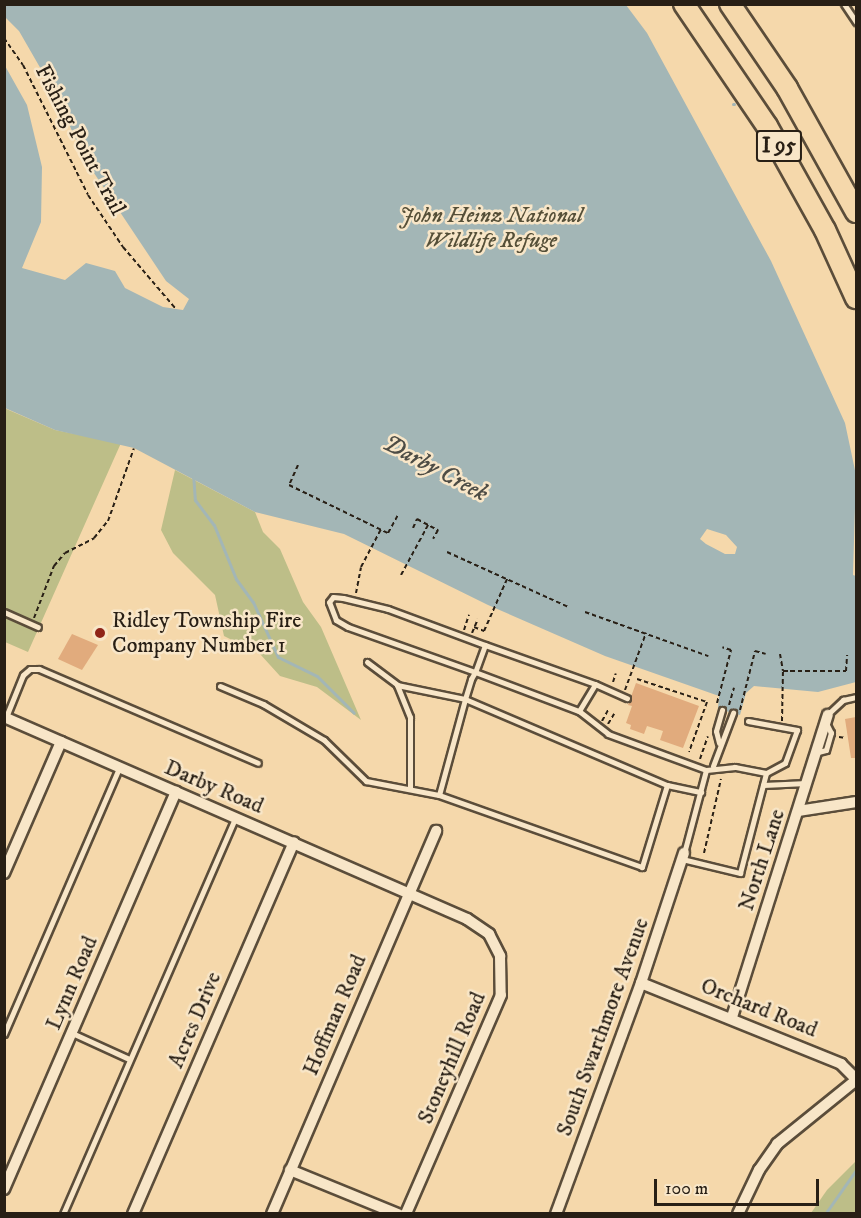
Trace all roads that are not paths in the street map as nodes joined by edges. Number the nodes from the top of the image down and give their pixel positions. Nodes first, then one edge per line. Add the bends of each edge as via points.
1 (684, 4) edge
2 (730, 4) edge
3 (844, 4) edge
4 (856, 22) edge
5 (856, 212) edge
6 (856, 298) edge
7 (4, 612) edge
8 (38, 627) dead end
9 (485, 645) junction
10 (367, 662) dead end
11 (475, 672) junction
12 (596, 684) junction
13 (397, 685) junction
14 (220, 686) dead end
15 (625, 697) road end
16 (856, 697) edge
17 (465, 699) junction
18 (718, 710) road end
19 (579, 711) junction
20 (736, 714) road end
21 (5, 719) edge
22 (826, 719) joint
23 (748, 721) dead end
24 (61, 742) junction
25 (719, 743) junction
26 (258, 763) dead end
27 (713, 766) junction
28 (119, 767) junction
29 (706, 770) junction
30 (766, 773) junction
31 (807, 783) junction
32 (667, 785) junction
33 (763, 785) junction
34 (410, 789) junction
35 (176, 792) junction
36 (701, 792) junction
37 (439, 795) junction
38 (856, 802) edge
39 (798, 811) junction
40 (236, 817) junction
41 (436, 831) dead end
42 (294, 842) junction
43 (683, 856) junction
44 (4, 873) edge
45 (408, 893) junction
46 (641, 983) junction
47 (732, 1017) junction
48 (72, 1033) junction
49 (4, 1034) edge
50 (129, 1059) junction
51 (856, 1079) edge
52 (291, 1170) junction
53 (4, 1189) edge
54 (63, 1214) edge
55 (133, 1214) edge
56 (272, 1214) edge
57 (398, 1214) edge
58 (406, 1214) edge
59 (556, 1214) edge
60 (738, 1214) edge

1 - 6 highway, I 95 via 782,152
2 - 5 highway, I 95 via 792,96
3 - 4 lane
7 - 8 lane
9 - 11 lane
9 - 11 lane via 333,597 330,610 336,620
9 - 12 lane
10 - 13 lane
11 - 17 lane
11 - 19 lane
12 - 15 lane
12 - 19 lane
13 - 17 lane
13 - 34 lane via 410,717
14 - 34 lane via 263,704 324,740 366,781
16 - 22 lane via 843,700
17 - 32 lane
17 - 37 lane
18 - 25 lane
19 - 29 lane via 604,732
20 - 25 lane via 726,738
21 - 24 street, Darby Road
21 - 26 lane via 23,675 30,669 39,669
22 - 31 street, North Lane
23 - 30 lane via 797,730 785,764
24 - 28 street, Darby Road
24 - 44 street
25 - 27 lane
27 - 29 lane
27 - 30 lane
28 - 35 street, Darby Road
28 - 49 lane
29 - 36 lane
30 - 33 lane
31 - 33 lane
31 - 39 street, North Lane
32 - 36 lane
32 - 37 lane via 642,867
33 - 43 lane via 740,873
34 - 37 lane
35 - 40 street, Darby Road
35 - 48 street, Lynn Road
36 - 43 lane
38 - 39 street
39 - 47 street, North Lane
40 - 42 street, Darby Road
40 - 50 lane
41 - 45 street, Hoffman Road
42 - 45 street, Darby Road
42 - 55 street, Acres Drive
43 - 46 street, South Swarthmore Avenue
45 - 52 street, Hoffman Road
45 - 58 street, Stoneyhill Road via 480,925 496,945 504,978 501,995
46 - 47 street, Orchard Road
46 - 59 street, South Swarthmore Avenue
47 - 51 street, Orchard Road via 841,1064
48 - 50 lane
48 - 53 street, Lynn Road
50 - 54 lane
51 - 60 street via 777,1144 759,1170
52 - 56 street, Hoffman Road
52 - 57 street

